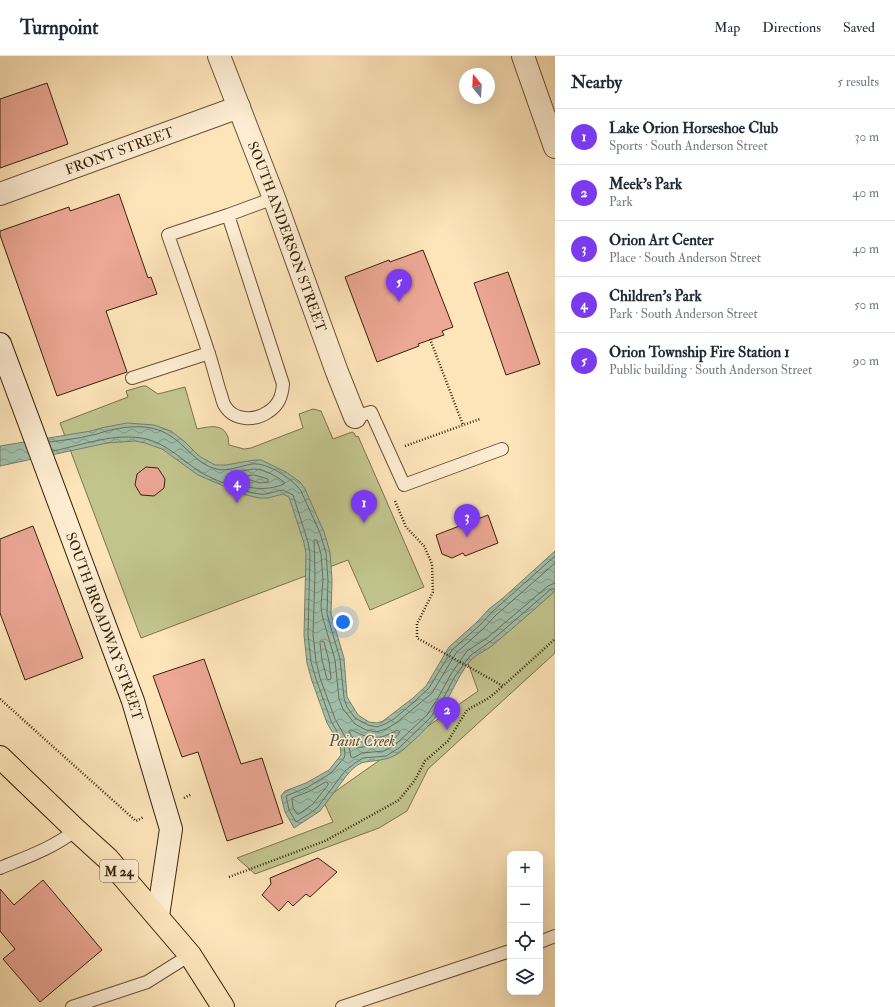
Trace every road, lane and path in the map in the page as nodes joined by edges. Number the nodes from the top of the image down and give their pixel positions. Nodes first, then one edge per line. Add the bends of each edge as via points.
1 (219, 56) edge
2 (523, 56) edge
3 (238, 107) junction
4 (555, 147) edge
5 (0, 194) edge
6 (274, 198) junction
7 (228, 215) junction
8 (430, 339) dead end
9 (0, 344) edge
10 (209, 353) junction
11 (132, 378) dead end
12 (355, 417) joint
13 (480, 419) dead end
14 (463, 425) junction
15 (502, 449) dead end
16 (391, 458) junction
17 (394, 499) dead end
18 (555, 639) edge
19 (503, 686) junction
20 (0, 699) edge
21 (0, 757) edge
22 (192, 794) dead end
23 (164, 806) junction
24 (76, 830) junction
25 (0, 868) edge
26 (229, 877) dead end
27 (158, 916) junction
28 (555, 936) edge
29 (543, 941) edge
30 (507, 952) edge
31 (190, 955) junction
32 (72, 1007) edge
33 (223, 1007) edge
34 (342, 1007) edge

1 - 3 street, SOUTH ANDERSON STREET
2 - 4 street
3 - 5 street, FRONT STREET
3 - 6 street, SOUTH ANDERSON STREET
6 - 7 lane
6 - 12 street, SOUTH ANDERSON STREET
7 - 10 lane via 168,235
7 - 10 lane via 283,384 283,395 277,405 260,417 250,419 239,418 231,413 225,406
8 - 14 path
9 - 23 street, SOUTH BROADWAY STREET via 133,701
10 - 11 lane
12 - 16 lane via 370,412
13 - 14 path
14 - 16 path via 404,447 406,453
15 - 16 lane via 404,485
17 - 19 path via 406,527 424,546 432,564 433,592 417,624 417,638
18 - 19 path
19 - 26 path via 489,698 467,710 448,741 425,762 399,800 325,841
20 - 23 path via 136,821
21 - 24 main road, M 24
22 - 23 path
23 - 27 street, SOUTH BROADWAY STREET via 171,829
24 - 25 lane via 63,841
24 - 27 main road, M 24 via 108,859
27 - 31 main road, M 24
28 - 29 lane
30 - 34 lane
31 - 32 lane via 147,982
31 - 33 main road, M 24

